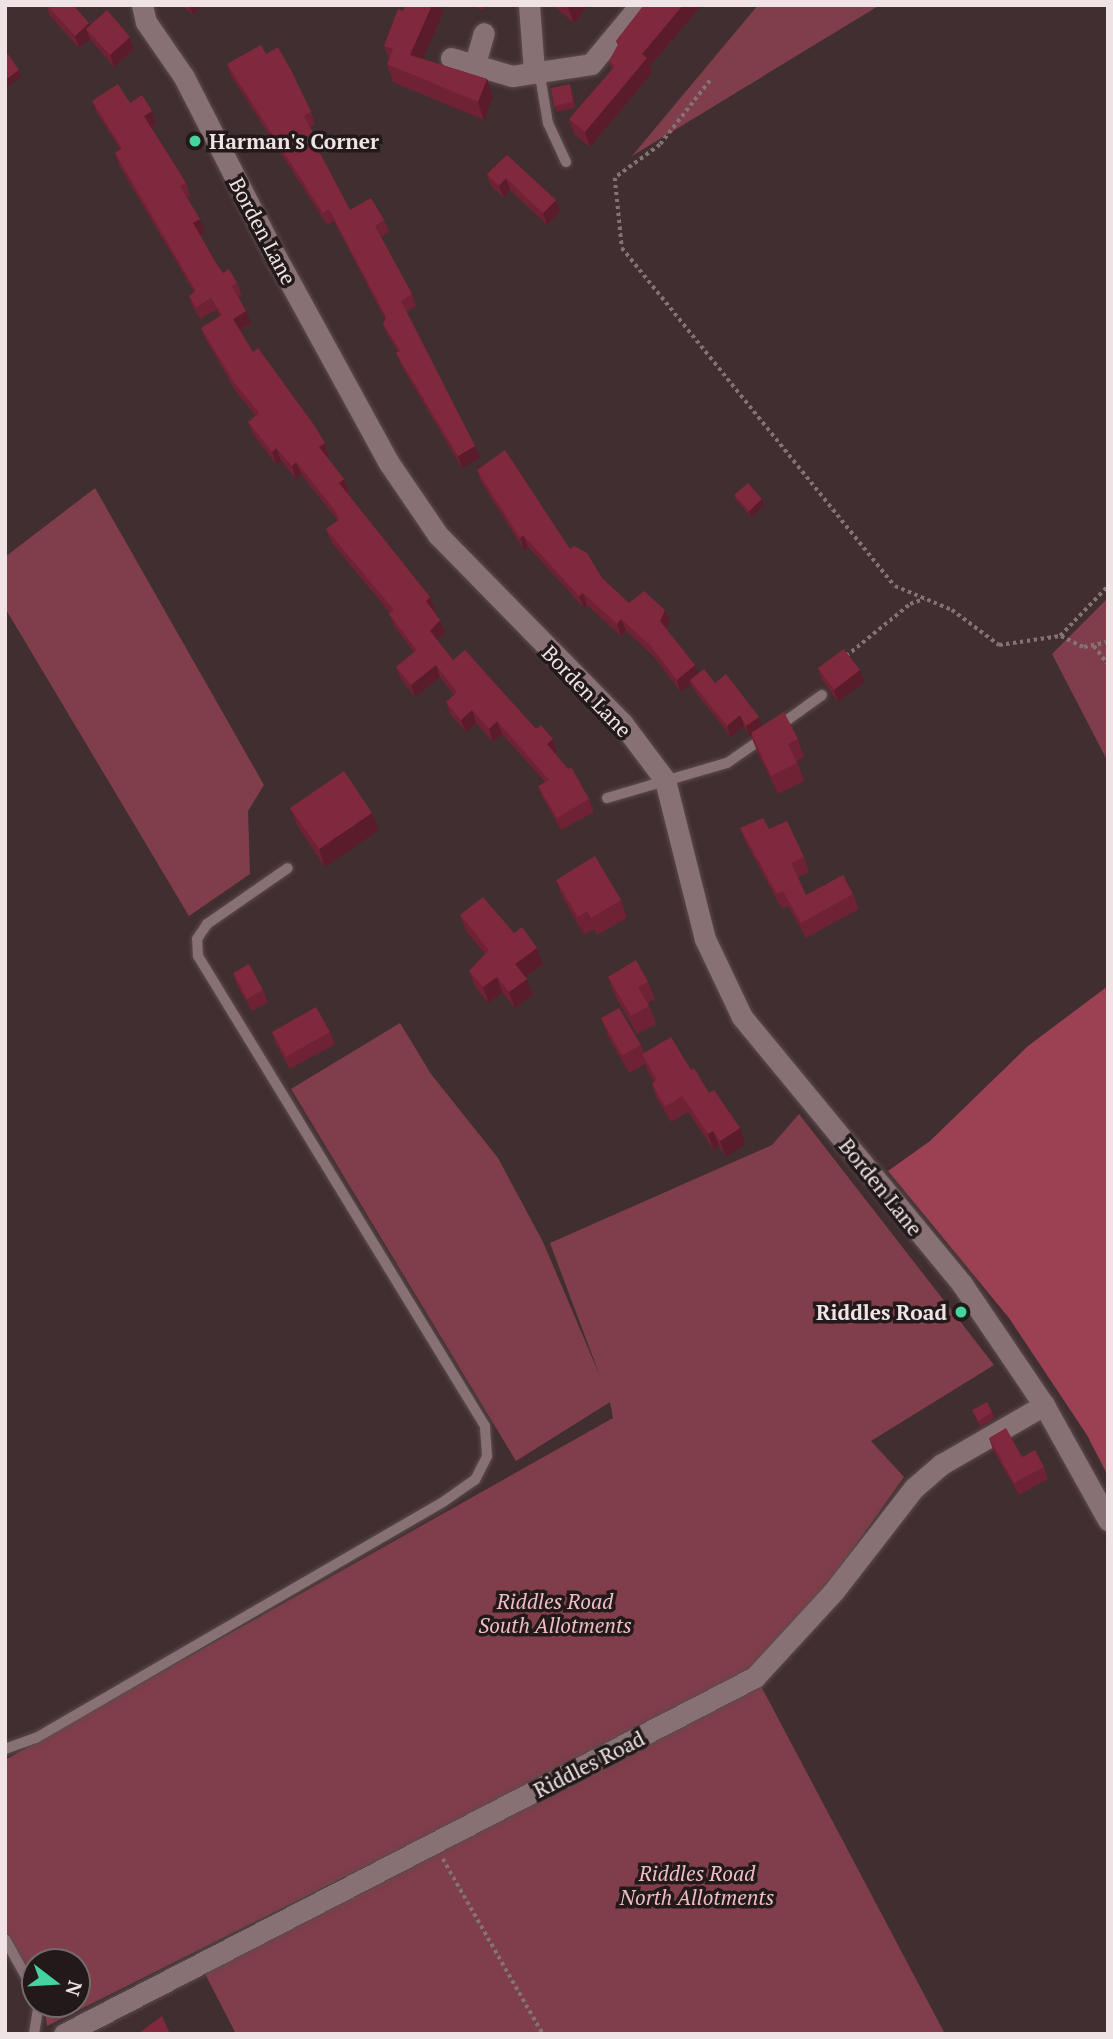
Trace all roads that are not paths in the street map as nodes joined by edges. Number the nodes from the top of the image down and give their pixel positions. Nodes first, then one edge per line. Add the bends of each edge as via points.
1 (142, 5) edge
2 (529, 5) edge
3 (640, 5) edge
4 (484, 33) dead end
5 (451, 58) dead end
6 (474, 67) junction
7 (537, 70) junction
8 (566, 162) dead end
9 (822, 695) dead end
10 (665, 780) junction
11 (607, 798) dead end
12 (288, 868) dead end
13 (1044, 1405) junction
14 (1108, 1520) edge
15 (5, 1749) edge
16 (5, 1939) edge
17 (21, 1968) edge
18 (64, 2034) edge

1 - 10 street, Borden Lane via 145,22 184,77 389,463 438,535 623,724
2 - 7 street
3 - 7 street via 591,64
4 - 6 street
5 - 6 street
6 - 7 street via 512,76
7 - 8 lane via 548,123
9 - 10 lane via 727,764
10 - 11 lane
10 - 13 street, Borden Lane via 705,939 742,1017 961,1284
12 - 15 lane via 207,924 197,939 198,956 485,1426 487,1456 475,1480 443,1502 36,1738
13 - 14 street, Borden Lane
13 - 18 street, Riddles Road via 942,1464 914,1488 834,1591 755,1677
16 - 17 lane

